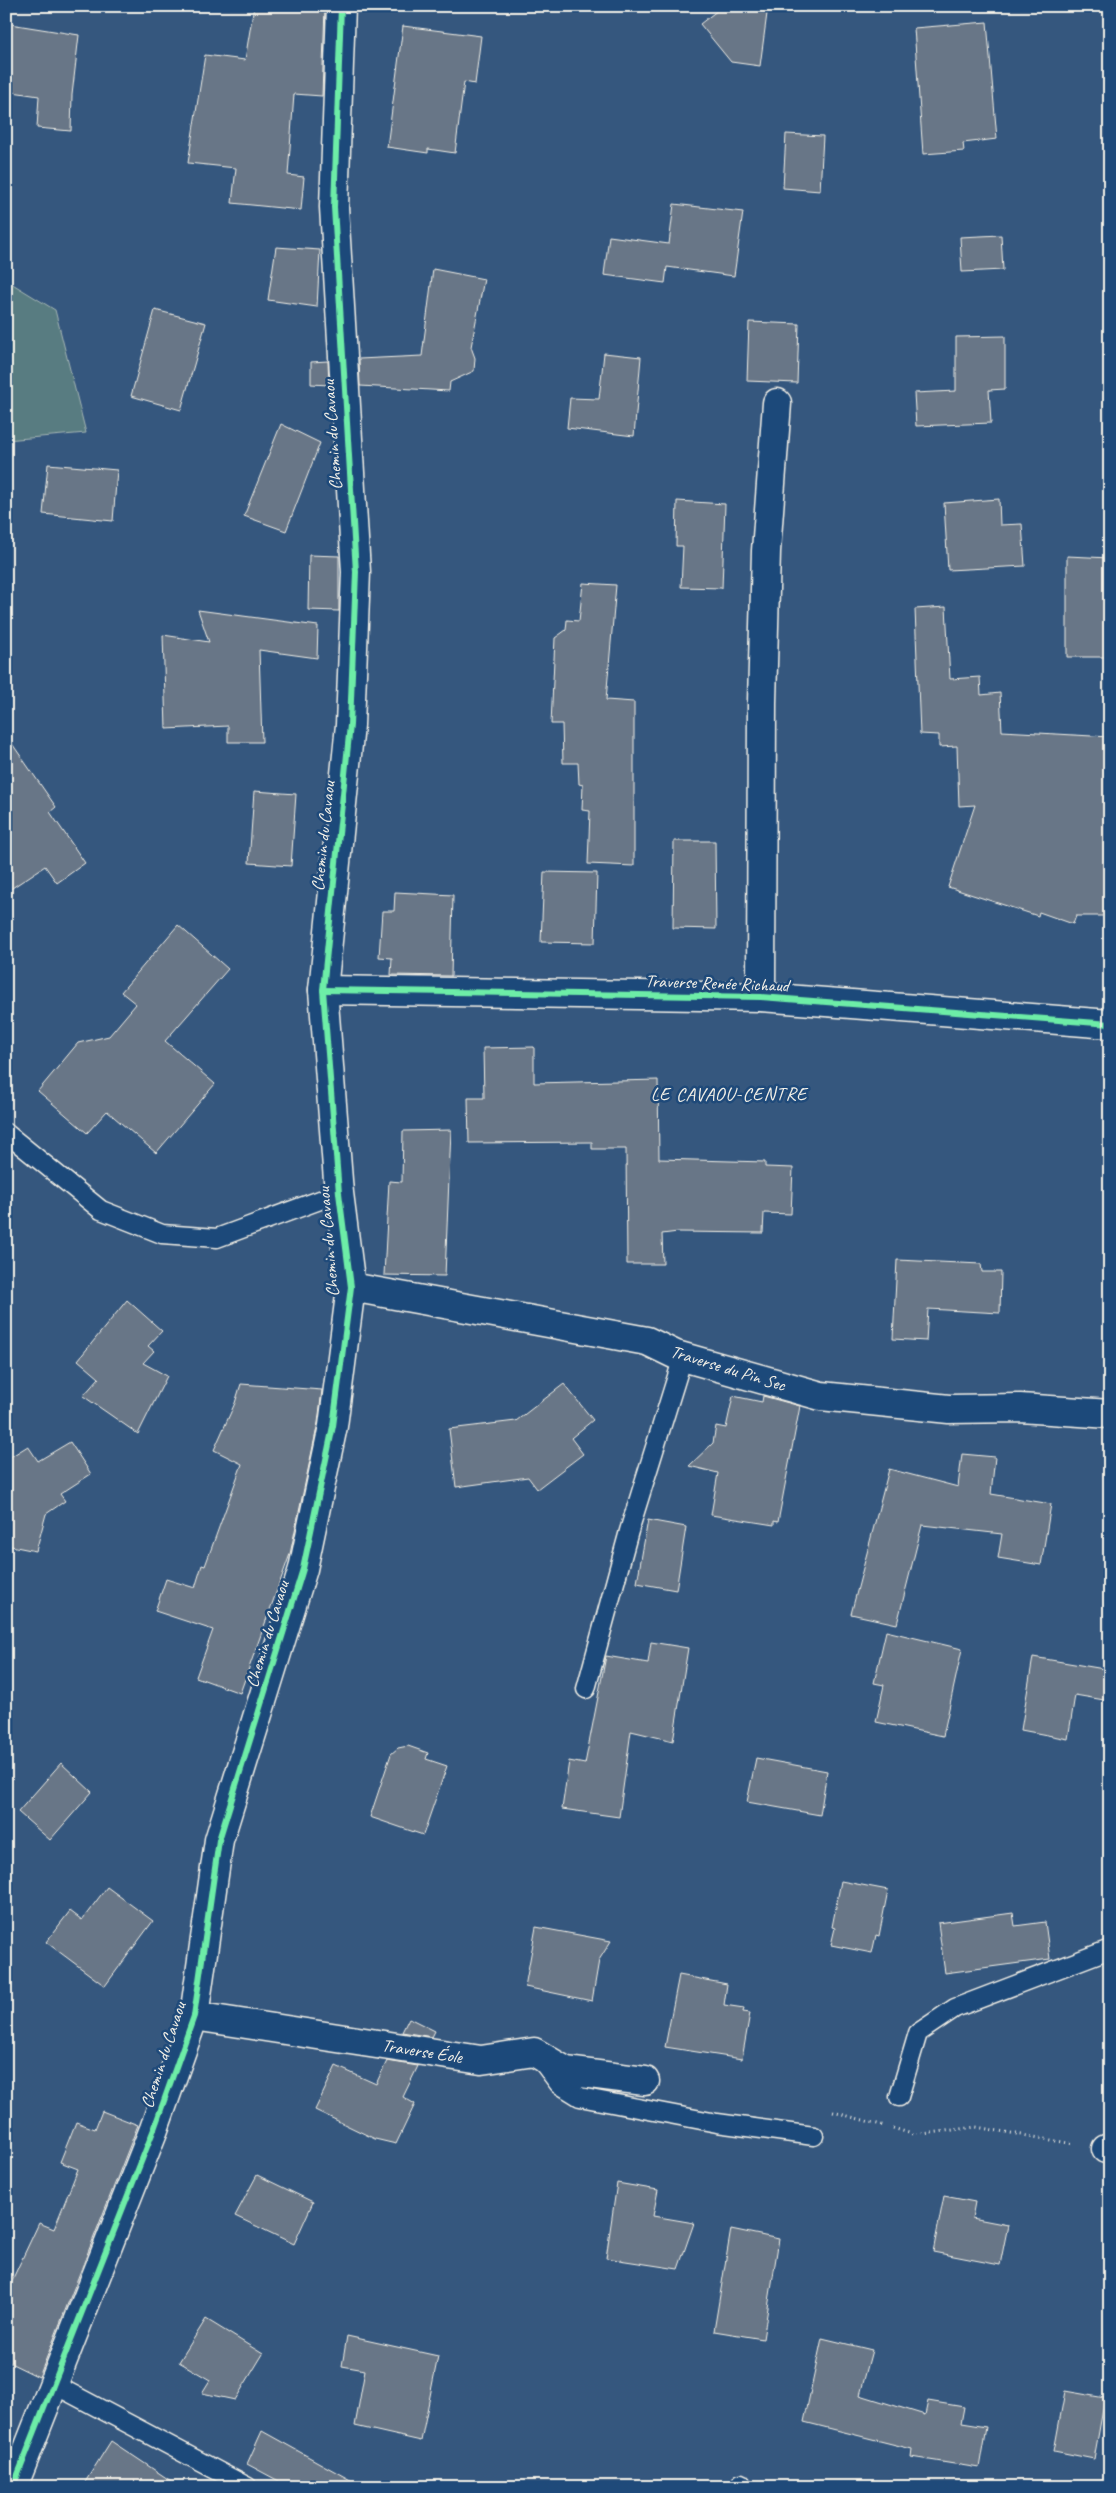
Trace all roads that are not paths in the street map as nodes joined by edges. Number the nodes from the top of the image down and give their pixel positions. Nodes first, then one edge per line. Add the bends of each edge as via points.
1 (341, 6) edge
2 (777, 402) dead end
3 (323, 990) junction
4 (761, 997) junction
5 (1110, 1024) edge
6 (6, 1132) edge
7 (339, 1193) junction
8 (351, 1287) junction
9 (683, 1357) junction
10 (1110, 1414) edge
11 (586, 1688) dead end
12 (1110, 1949) edge
13 (194, 2016) junction
14 (534, 2052) junction
15 (646, 2081) dead end
16 (899, 2097) dead end
17 (814, 2136) dead end
18 (53, 2386) junction
19 (13, 2487) edge
20 (248, 2487) edge

1 - 3 street, Chemin du Cavaou via 334,207 356,572 350,725
2 - 4 street via 766,551
3 - 4 street, Traverse Renée Richaud
3 - 7 street, Chemin du Cavaou
4 - 5 street, Traverse Renée Richaud
6 - 7 lane via 101,1210 162,1234 217,1238
7 - 8 street, Chemin du Cavaou
8 - 9 street, Traverse du Pin Sec via 647,1341
8 - 13 street, Chemin du Cavaou via 333,1426 303,1569 219,1840
9 - 10 street, Traverse du Pin Sec via 821,1396 949,1409 1020,1408
9 - 11 lane via 629,1531
12 - 16 lane via 955,2008 918,2033
13 - 14 street, Traverse Éole via 481,2060
13 - 18 street, Chemin du Cavaou via 154,2129
14 - 15 street via 566,2071
14 - 17 lane via 559,2084 580,2097 717,2123
18 - 19 street, Chemin du Cavaou
18 - 20 lane

